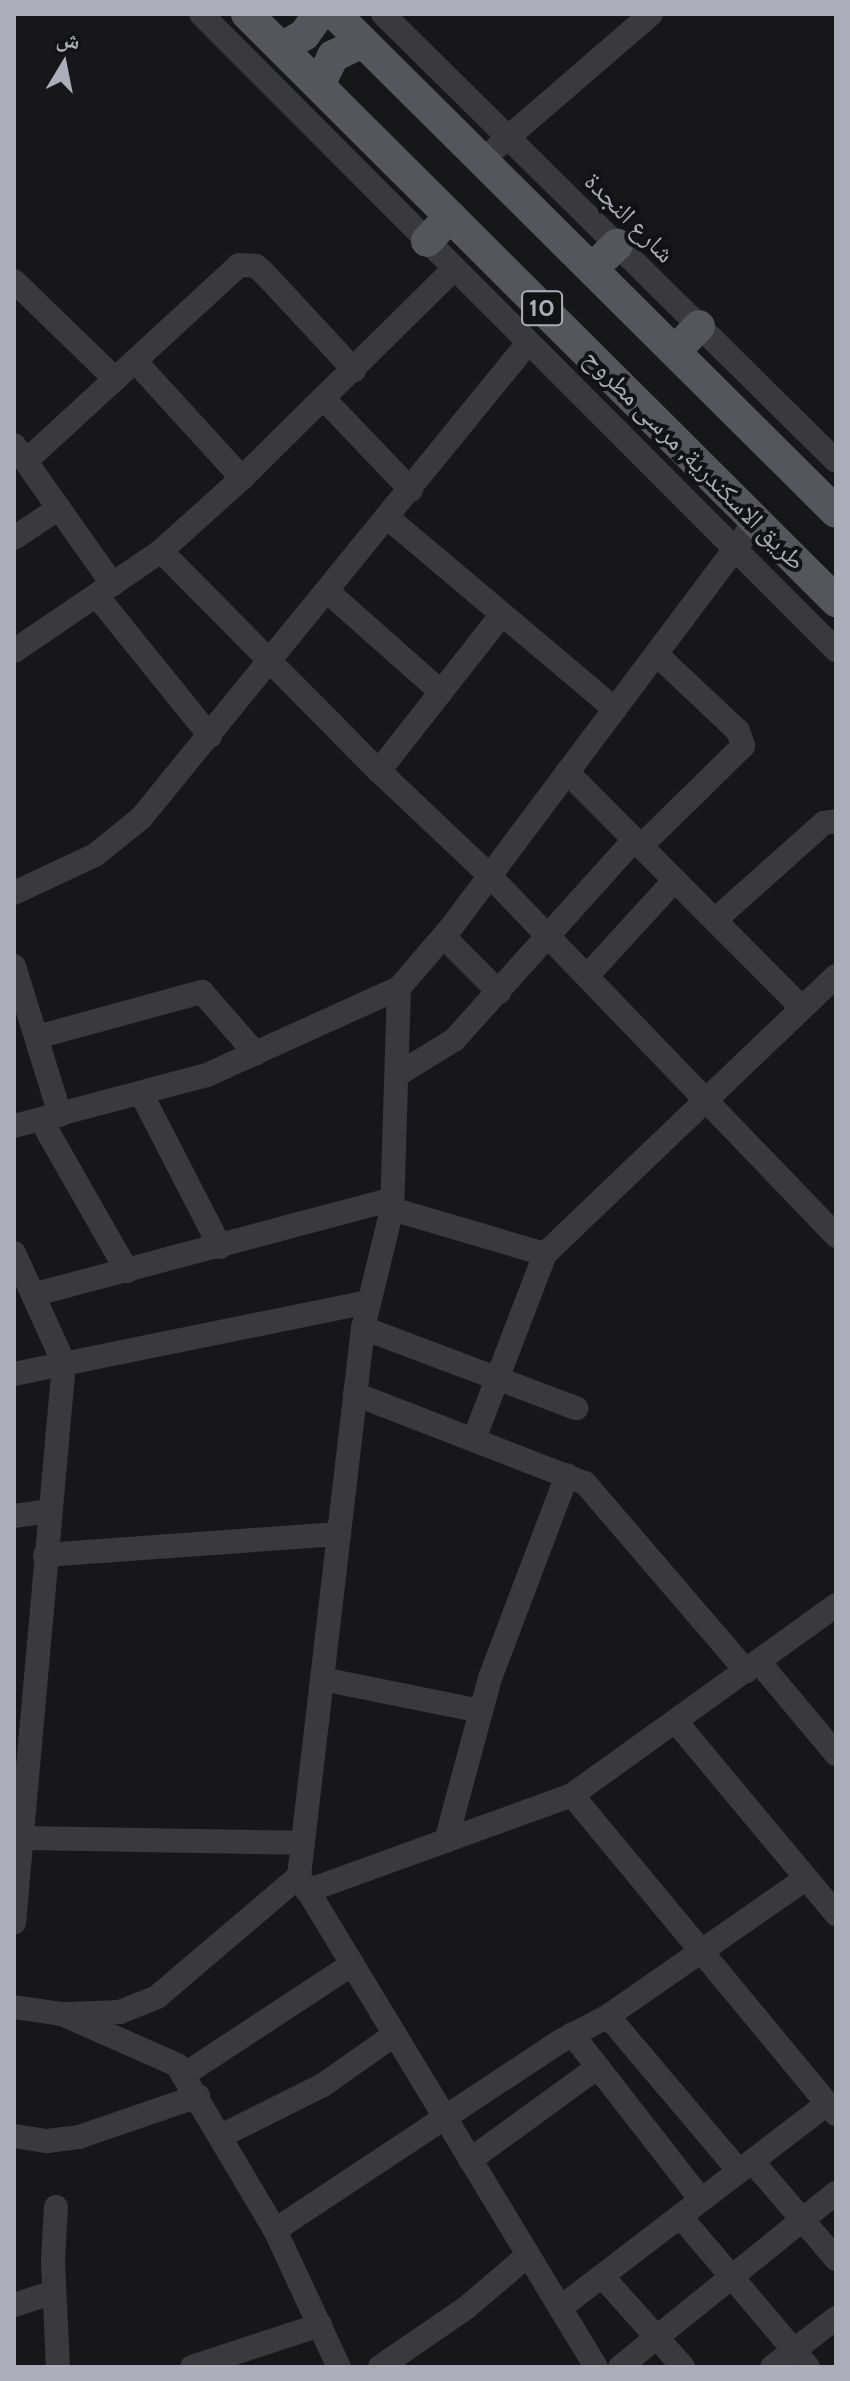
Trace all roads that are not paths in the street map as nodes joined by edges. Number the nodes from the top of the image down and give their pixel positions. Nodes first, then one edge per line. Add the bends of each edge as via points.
1 (201, 14) edge
2 (247, 14) edge
3 (319, 14) edge
4 (335, 14) edge
5 (383, 14) edge
6 (651, 14) edge
7 (363, 42) junction
8 (282, 48) junction
9 (319, 85) junction
10 (495, 148) junction
11 (450, 216) junction
12 (427, 241) junction
13 (606, 256) junction
14 (454, 269) junction
15 (14, 281) edge
16 (699, 326) junction
17 (528, 343) junction
18 (676, 350) junction
19 (135, 361) junction
20 (354, 370) junction
21 (115, 379) junction
22 (324, 399) junction
23 (20, 453) edge
24 (834, 456) edge
25 (242, 478) junction
26 (809, 484) junction
27 (411, 490) junction
28 (59, 508) junction
29 (836, 512) edge
30 (388, 518) junction
31 (755, 522) junction
32 (14, 538) edge
33 (161, 551) junction
34 (736, 551) junction
35 (105, 590) junction
36 (328, 592) junction
37 (836, 601) edge
38 (502, 614) junction
39 (836, 650) edge
40 (14, 651) edge
41 (656, 654) junction
42 (270, 664) junction
43 (441, 692) junction
44 (615, 709) junction
45 (210, 736) junction
46 (379, 771) junction
47 (567, 772) junction
48 (836, 821) edge
49 (638, 843) junction
50 (490, 876) junction
51 (675, 880) junction
52 (14, 893) edge
53 (715, 920) junction
54 (444, 937) junction
55 (549, 937) junction
56 (14, 966) edge
57 (587, 976) junction
58 (836, 976) edge
59 (399, 988) junction
60 (499, 992) junction
61 (801, 1007) junction
62 (37, 1037) junction
63 (256, 1054) junction
64 (397, 1075) junction
65 (142, 1095) junction
66 (705, 1099) junction
67 (51, 1117) junction
68 (14, 1126) edge
69 (392, 1204) junction
70 (836, 1236) edge
71 (220, 1247) junction
72 (14, 1253) edge
73 (545, 1254) junction
74 (127, 1271) junction
75 (36, 1294) junction
76 (367, 1302) junction
77 (363, 1328) junction
78 (64, 1363) junction
79 (14, 1374) edge
80 (497, 1375) junction
81 (355, 1394) junction
82 (576, 1408) dead end
83 (474, 1439) junction
84 (567, 1475) junction
85 (48, 1511) junction
86 (14, 1516) edge
87 (339, 1534) junction
88 (45, 1555) junction
89 (836, 1605) edge
90 (752, 1667) junction
91 (322, 1679) junction
92 (481, 1711) junction
93 (677, 1723) junction
94 (836, 1754) edge
95 (22, 1772) edge
96 (572, 1795) junction
97 (25, 1838) junction
98 (446, 1841) junction
99 (303, 1843) junction
100 (805, 1879) junction
101 (303, 1884) junction
102 (836, 1914) edge
103 (14, 1923) edge
104 (702, 1952) junction
105 (351, 1965) junction
106 (14, 2007) edge
107 (62, 2014) junction
108 (608, 2016) junction
109 (572, 2034) junction
110 (394, 2035) junction
111 (598, 2067) junction
112 (185, 2074) junction
113 (198, 2096) junction
114 (832, 2109) edge
115 (444, 2118) junction
116 (14, 2136) edge
117 (221, 2136) junction
118 (470, 2160) junction
119 (746, 2166) junction
120 (836, 2193) edge
121 (701, 2200) junction
122 (56, 2207) dead end
123 (680, 2216) junction
124 (803, 2220) junction
125 (275, 2230) junction
126 (528, 2255) junction
127 (836, 2259) edge
128 (602, 2276) junction
129 (732, 2277) junction
130 (54, 2292) junction
131 (14, 2305) edge
132 (560, 2308) junction
133 (836, 2318) edge
134 (320, 2325) junction
135 (657, 2337) junction
136 (801, 2359) edge
137 (58, 2367) edge
138 (192, 2367) edge
139 (339, 2367) edge
140 (380, 2367) edge
141 (596, 2367) edge
142 (620, 2367) edge
143 (683, 2367) edge
144 (772, 2367) edge

1 - 12 street
2 - 8 main road, طريق الاسكندرية, مرسى مطروح / 10
3 - 8 main road via 304,35
4 - 7 main road, 10
5 - 10 street
6 - 10 street
7 - 9 main road via 333,56
7 - 10 main road, 10
8 - 9 main road, طريق الاسكندرية, مرسى مطروح / 10
9 - 11 main road, طريق الاسكندرية, مرسى مطروح / 10
10 - 13 main road, 10
11 - 12 main road
11 - 31 main road, طريق الاسكندرية, مرسى مطروح / 10
12 - 14 street
13 - 16 street, شارع النجدة
13 - 18 main road, 10
14 - 17 street
14 - 20 street
15 - 21 street
16 - 18 main road
16 - 24 street, شارع النجدة
17 - 27 street
17 - 34 street
18 - 26 main road, 10
19 - 20 street via 239,265 247,264 263,272
19 - 21 street
19 - 25 street
20 - 22 street
21 - 23 street
22 - 25 street
22 - 27 street
23 - 28 street
24 - 26 street
25 - 33 street
26 - 29 main road, 10
27 - 30 street
28 - 32 street
28 - 35 street
30 - 36 street
30 - 38 street
31 - 34 street
31 - 37 main road, طريق الاسكندرية, مرسى مطروح / 10
33 - 35 street
33 - 42 street
34 - 39 street
34 - 41 street
35 - 40 street
35 - 45 street
36 - 42 street
36 - 43 street
38 - 43 street
38 - 44 street
41 - 44 street
41 - 49 street via 738,731 743,746
42 - 45 street
42 - 46 street
43 - 46 street
44 - 47 street
45 - 52 street via 123,835 95,855
46 - 50 street
47 - 49 street
47 - 50 street
48 - 53 street via 824,823
49 - 51 street
49 - 55 street
50 - 54 street
50 - 55 street
51 - 53 street
51 - 57 street
53 - 61 street
54 - 59 street
54 - 60 street
55 - 57 street
55 - 60 street
56 - 62 street
57 - 66 street
58 - 61 street
59 - 63 street
59 - 64 street
60 - 64 street via 442,1051
61 - 66 street
62 - 63 street via 202,992
62 - 67 street
63 - 65 street
64 - 69 street
65 - 67 street
65 - 71 street
66 - 70 street
66 - 73 street
67 - 68 street
67 - 74 street
69 - 71 street
69 - 73 street
69 - 76 street
71 - 74 street
72 - 75 street
73 - 80 street
74 - 75 street
75 - 78 street
76 - 77 street
76 - 78 street
77 - 80 street
77 - 81 street
78 - 79 street
78 - 85 street
80 - 82 street
80 - 83 street
81 - 83 street
81 - 87 street
83 - 84 street
84 - 90 street via 594,1491
84 - 92 street
85 - 86 street
85 - 88 street
87 - 88 street
87 - 91 street
88 - 95 street
89 - 90 street
90 - 93 street
90 - 94 street
91 - 92 street
91 - 99 street
92 - 98 street
93 - 96 street
93 - 100 street
95 - 97 street
96 - 98 street
96 - 104 street
97 - 99 street
97 - 103 street
98 - 101 street
99 - 101 street
100 - 102 street
100 - 104 street
101 - 105 street
101 - 107 street via 157,1997 120,2012
104 - 108 street
104 - 114 street
105 - 110 street
105 - 112 street
106 - 107 street
107 - 112 street via 170,2061
108 - 109 street
108 - 119 street
109 - 111 street
109 - 115 street
110 - 115 street
110 - 117 street via 323,2085
111 - 118 street
111 - 121 street
112 - 113 street
113 - 116 street via 79,2137 47,2141
113 - 117 street
114 - 119 street
115 - 118 street
115 - 125 street
117 - 125 street
118 - 126 street
119 - 121 street
119 - 124 street
120 - 124 street
121 - 123 street
122 - 130 street
123 - 128 street
123 - 129 street
124 - 127 street
124 - 129 street
125 - 134 street
126 - 132 street
126 - 140 street via 466,2308
128 - 132 street
128 - 135 street
129 - 135 street
129 - 136 street
130 - 131 street
130 - 137 street
132 - 141 street
133 - 136 street
134 - 138 street
134 - 139 street
135 - 142 street
135 - 143 street
136 - 144 street

